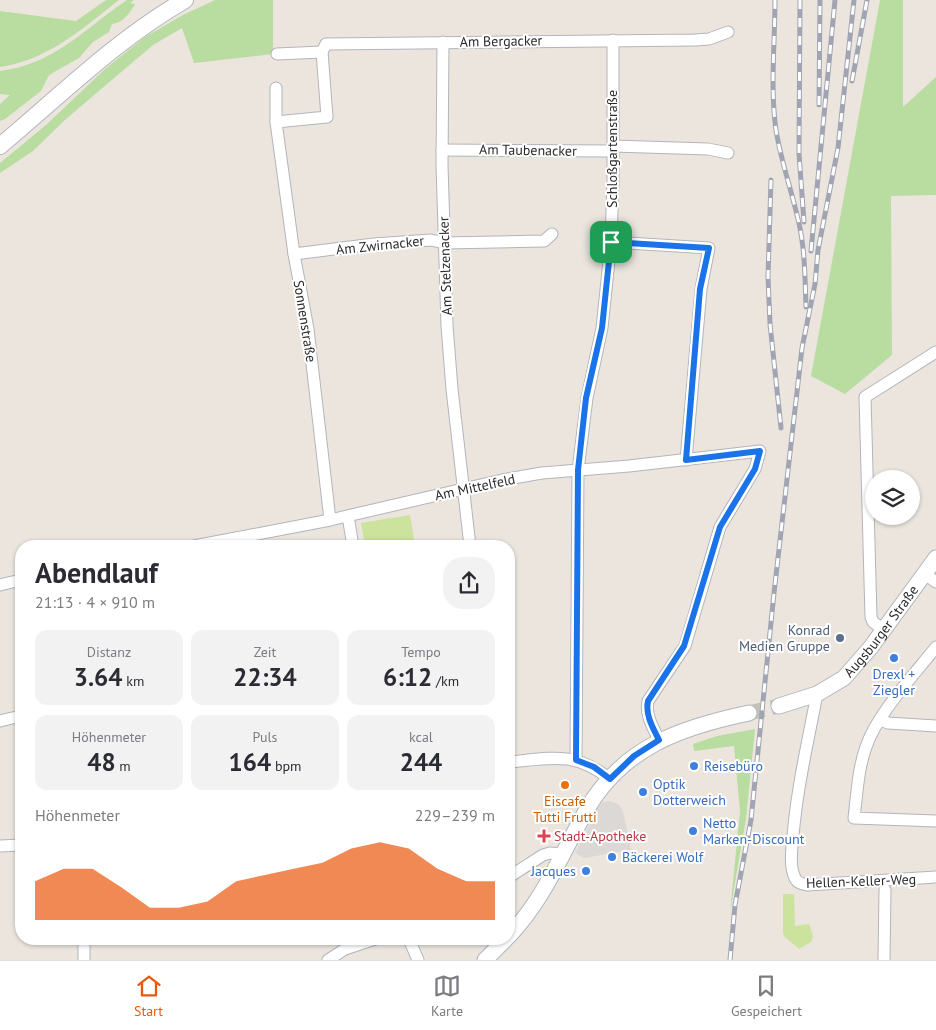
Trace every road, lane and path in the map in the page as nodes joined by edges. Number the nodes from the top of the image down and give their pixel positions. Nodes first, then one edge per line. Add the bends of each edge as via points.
1 (185, 0) edge
2 (728, 32) dead end
3 (613, 40) junction
4 (443, 42) junction
5 (322, 52) junction
6 (277, 54) dead end
7 (276, 88) dead end
8 (276, 122) junction
9 (0, 146) edge
10 (613, 149) junction
11 (442, 150) junction
12 (728, 153) dead end
13 (552, 234) dead end
14 (611, 242) junction
15 (444, 243) junction
16 (294, 254) junction
17 (936, 352) edge
18 (686, 460) junction
19 (578, 470) junction
20 (463, 489) junction
21 (348, 516) junction
22 (330, 520) junction
23 (249, 540) edge
24 (353, 540) edge
25 (469, 540) edge
26 (936, 558) edge
27 (930, 578) edge
28 (15, 581) edge
29 (0, 585) edge
30 (884, 630) junction
31 (936, 647) edge
32 (816, 702) junction
33 (779, 706) tunnel mouth
34 (749, 713) tunnel mouth
35 (15, 717) edge
36 (880, 720) junction
37 (0, 721) edge
38 (936, 726) edge
39 (659, 740) junction
40 (576, 760) junction
41 (515, 762) edge
42 (610, 779) junction
43 (936, 821) edge
44 (15, 845) edge
45 (0, 846) edge
46 (564, 854) junction
47 (515, 873) edge
48 (936, 878) edge
49 (885, 890) dead end
50 (515, 929) edge
51 (84, 945) edge
52 (357, 945) edge
53 (412, 945) edge
54 (500, 945) edge
55 (84, 960) edge
56 (328, 960) edge
57 (418, 960) edge
58 (485, 960) edge
59 (884, 960) edge

1 - 9 main road via 123,42
2 - 3 street, Am Bergacker via 695,40
3 - 4 street, Am Bergacker
3 - 10 street, Schloßgartenstraße
4 - 5 street, Am Bergacker via 326,44
4 - 11 street, Am Stelzenacker
5 - 6 street, Am Bergacker
5 - 8 street via 327,117
7 - 8 street, Sonnenstraße
8 - 16 street, Sonnenstraße
10 - 11 street, Am Taubenacker
10 - 12 street, Am Taubenacker via 708,149
10 - 14 street, Schloßgartenstraße
11 - 15 street, Am Stelzenacker
13 - 15 street, Am Zwirnacker via 544,241
14 - 18 street via 709,248 700,289
14 - 19 street, Schloßgartenstraße via 605,305 586,398
15 - 16 street, Am Zwirnacker via 431,240 384,243
15 - 20 street, Am Stelzenacker via 447,326
16 - 22 street, Sonnenstraße via 308,329
17 - 30 street via 865,397 871,617
18 - 19 street, Am Mittelfeld
18 - 39 street, Am Mittelfeld via 760,451 755,469 720,527 684,646 648,701 648,717
19 - 20 street, Am Mittelfeld via 542,473
19 - 40 street
20 - 21 street, Am Mittelfeld
20 - 25 street, Am Stelzenacker
21 - 22 street, Am Mittelfeld
21 - 24 street
22 - 23 street, Am Mittelfeld
26 - 27 street, Augsburger Straße
27 - 30 street, Augsburger Straße
28 - 29 street
30 - 32 street, Augsburger Straße via 850,673
31 - 36 street
32 - 33 street, Augsburger Straße
32 - 48 street, Hellen-Keller-Weg via 797,798 792,851 795,879 808,885
34 - 39 street
35 - 37 street
36 - 38 street
36 - 43 street via 864,754 854,818
39 - 42 street via 634,756
40 - 41 street
40 - 42 street via 594,767
42 - 46 street via 587,808
44 - 45 street
46 - 47 street via 543,855
46 - 50 street via 537,902
49 - 59 street
51 - 55 street
52 - 56 street
53 - 57 street
54 - 58 street

